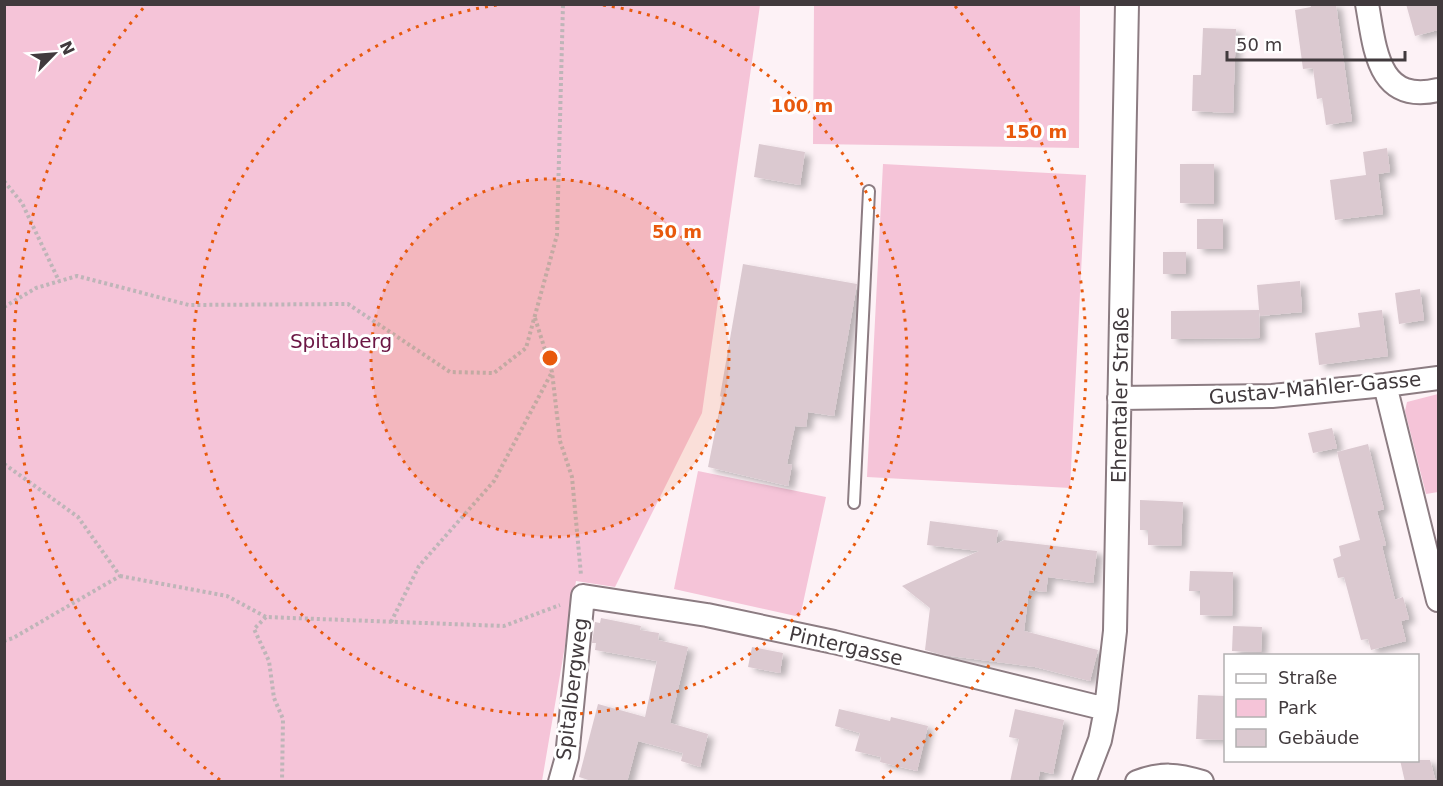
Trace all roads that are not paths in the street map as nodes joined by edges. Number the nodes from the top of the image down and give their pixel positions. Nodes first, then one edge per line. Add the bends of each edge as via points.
1 (1127, 4) edge
2 (1367, 4) edge
3 (1438, 90) edge
4 (870, 190) dead end
5 (1438, 378) edge
6 (1385, 385) junction
7 (1119, 398) junction
8 (854, 503) dead end
9 (583, 596) joint
10 (1438, 600) edge
11 (1106, 709) junction
12 (560, 782) edge
13 (1084, 782) edge
14 (1137, 782) edge
15 (1202, 782) edge

1 - 7 street, Ehrentaler Straße
2 - 3 street via 1383,72 1409,92
4 - 8 lane
5 - 6 street, Gustav-Mahler-Gasse
6 - 7 street, Gustav-Mahler-Gasse via 1243,398
6 - 10 street
7 - 11 street, Ehrentaler Straße via 1114,632
9 - 11 street, Pintergasse via 777,629
9 - 12 street, Spitalbergweg via 567,757
11 - 13 street, Ehrentaler Straße via 1100,740
14 - 15 street via 1157,775 1183,776

